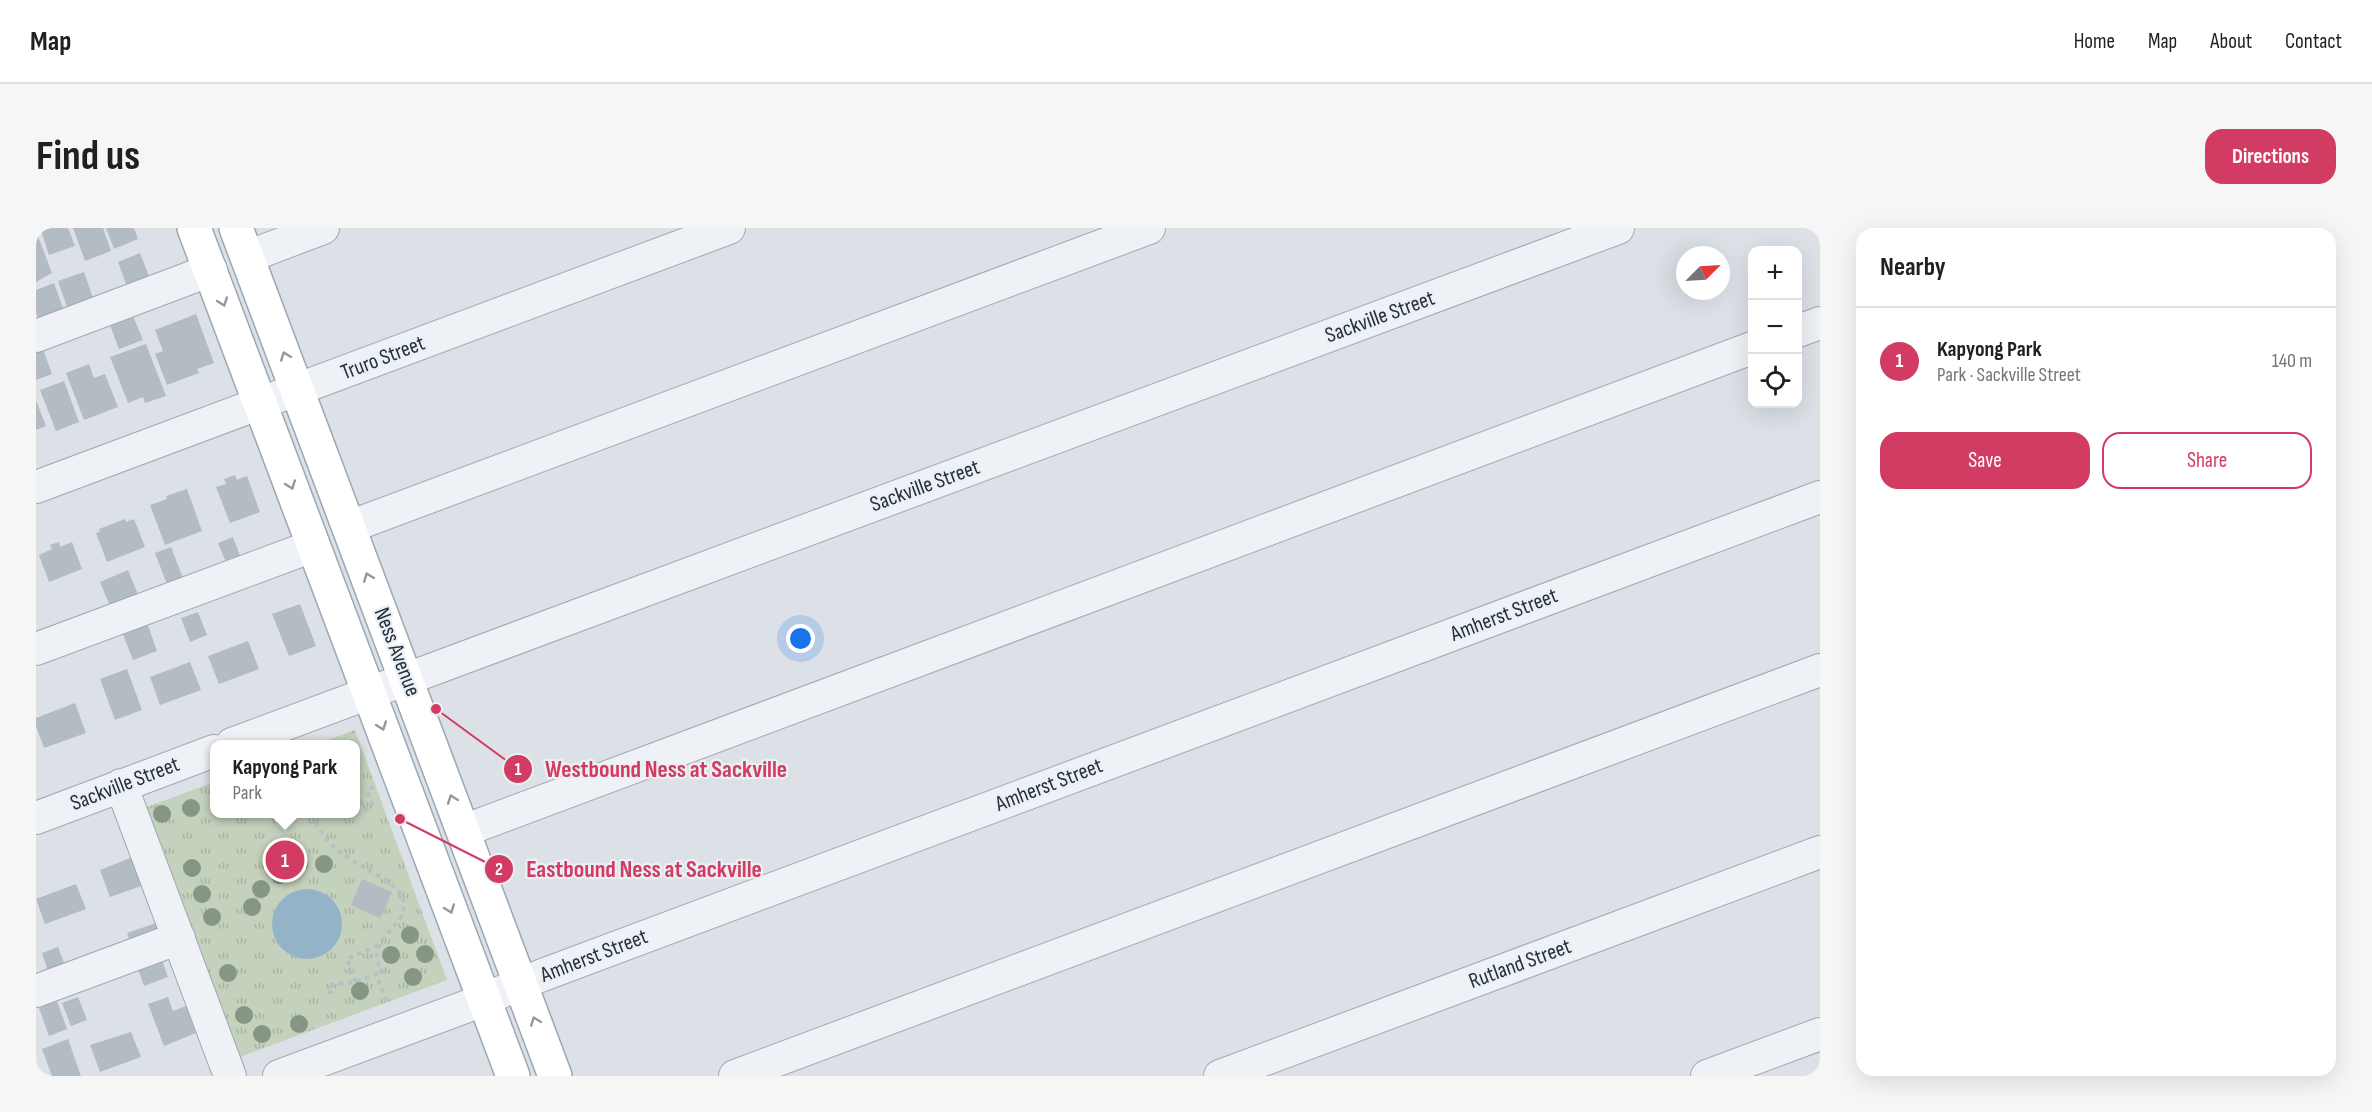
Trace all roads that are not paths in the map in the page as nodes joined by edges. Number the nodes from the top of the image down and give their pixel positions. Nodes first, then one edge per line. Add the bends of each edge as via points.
1 (194, 228) edge
2 (323, 228) edge
3 (729, 228) edge
4 (1149, 228) edge
5 (1618, 228) edge
6 (241, 242) edge
7 (211, 270) junction
8 (1820, 323) edge
9 (1802, 329) edge
10 (36, 336) edge
11 (1748, 349) edge
12 (297, 390) junction
13 (260, 403) junction
14 (36, 487) edge
15 (1820, 496) edge
16 (349, 527) junction
17 (314, 546) junction
18 (36, 649) edge
19 (1820, 670) edge
20 (408, 680) junction
21 (370, 693) junction
22 (243, 740) edge
23 (210, 752) edge
24 (122, 785) junction
25 (36, 818) edge
26 (463, 831) junction
27 (1820, 852) edge
28 (178, 938) junction
29 (521, 984) junction
30 (36, 991) edge
31 (483, 999) junction
32 (1820, 1034) edge
33 (231, 1076) edge
34 (279, 1076) edge
35 (513, 1076) edge
36 (555, 1076) edge
37 (735, 1076) edge
38 (1220, 1076) edge
39 (1707, 1076) edge

1 - 7 main road, Ness Avenue
2 - 6 street
3 - 12 street, Truro Street
4 - 16 street
5 - 20 street, Sackville Street
12 -> 6 main road, Ness Avenue
7 - 10 street
7 -> 13 main road, Ness Avenue
8 - 9 street
11 - 26 street
12 - 13 street, Truro Street
12 - 16 main road, Ness Avenue
13 - 14 street, Truro Street
13 -> 17 main road, Ness Avenue
15 - 29 street, Amherst Street
20 -> 16 main road, Ness Avenue
17 - 18 street
17 - 21 main road, Ness Avenue
19 - 37 street
20 - 21 street, Sackville Street
26 -> 20 main road, Ness Avenue
21 - 22 street, Sackville Street
21 -> 31 main road, Ness Avenue
23 - 24 street, Sackville Street
24 - 25 street, Sackville Street
24 - 28 street
26 - 29 main road, Ness Avenue
27 - 38 street, Rutland Street
28 - 30 street
28 - 33 street
29 - 31 street, Amherst Street
36 -> 29 main road, Ness Avenue
31 - 34 street, Amherst Street
31 - 35 main road, Ness Avenue
32 - 39 street

